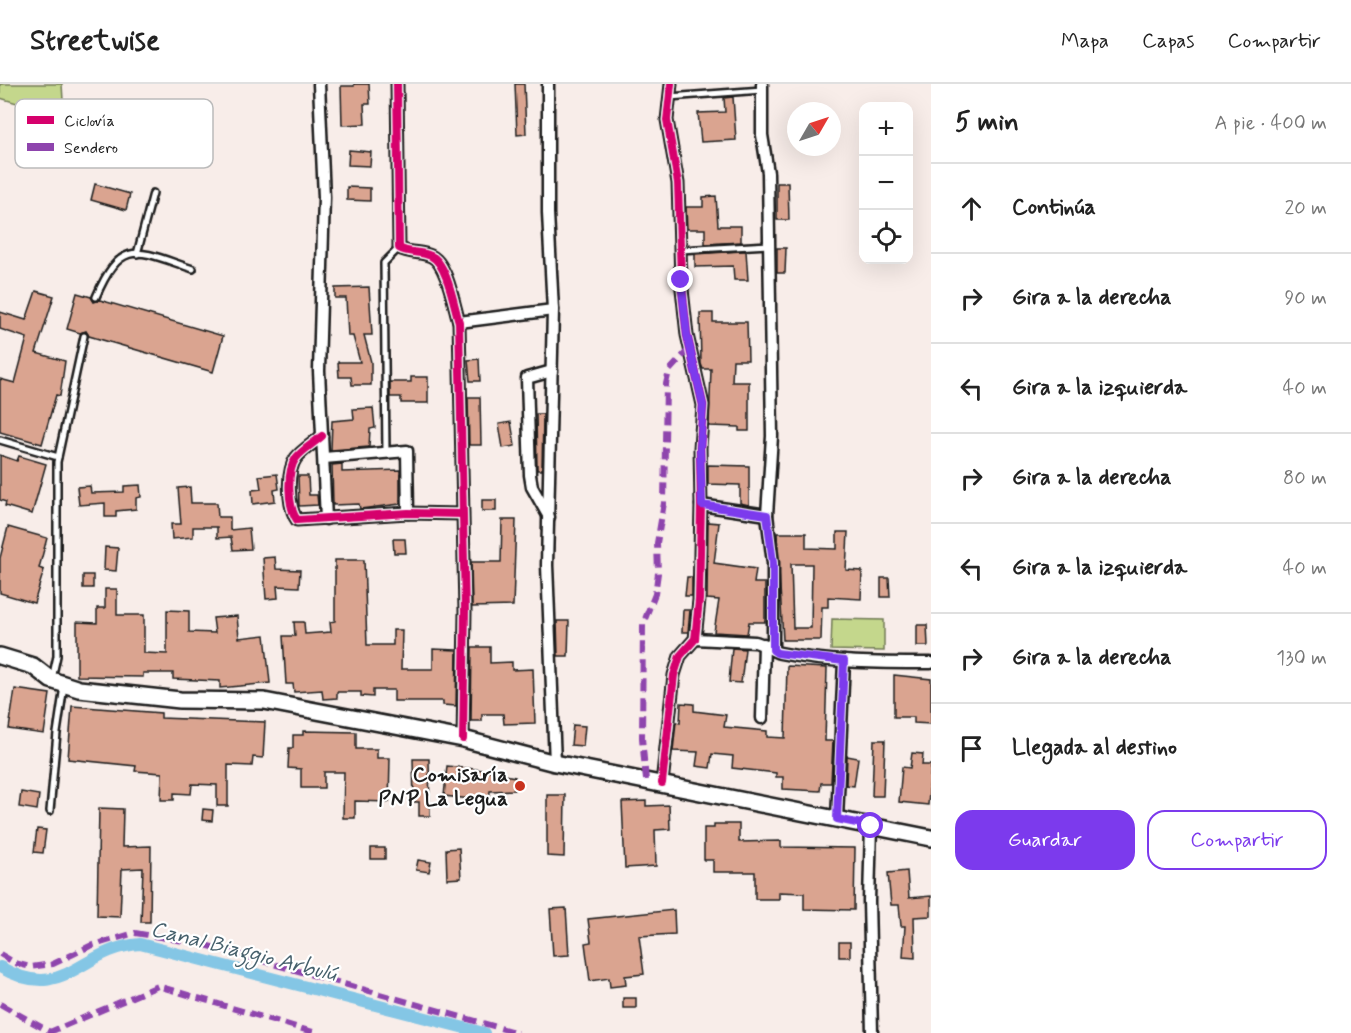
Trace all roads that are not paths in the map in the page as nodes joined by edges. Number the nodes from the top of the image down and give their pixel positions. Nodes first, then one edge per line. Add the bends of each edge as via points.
1 (319, 84) edge
2 (397, 84) edge
3 (548, 84) edge
4 (671, 84) edge
5 (762, 87) edge
6 (669, 97) junction
7 (153, 193) dead end
8 (769, 245) junction
9 (399, 248) junction
10 (680, 250) junction
11 (137, 254) junction
12 (193, 269) dead end
13 (96, 297) dead end
14 (553, 310) junction
15 (459, 322) junction
16 (84, 336) dead end
17 (552, 371) junction
18 (322, 436) junction
19 (0, 440) edge
20 (386, 453) junction
21 (58, 458) junction
22 (324, 458) junction
23 (702, 505) junction
24 (408, 513) junction
25 (462, 514) junction
26 (767, 515) junction
27 (549, 518) junction
28 (326, 519) junction
29 (695, 639) junction
30 (768, 647) junction
31 (0, 656) edge
32 (844, 661) junction
33 (931, 663) edge
34 (58, 682) junction
35 (762, 718) dead end
36 (464, 739) junction
37 (555, 763) junction
38 (662, 783) junction
39 (50, 811) dead end
40 (837, 819) junction
41 (871, 826) junction
42 (931, 838) edge
43 (872, 1033) edge

1 - 18 street via 324,197 319,371
2 - 9 street
3 - 14 street
4 - 6 street
5 - 6 lane
5 - 8 street
6 - 10 street via 667,120 678,183
7 - 11 lane
8 - 10 lane
8 - 26 street via 772,436
9 - 15 street via 435,258 447,280
9 - 20 lane via 384,263
10 - 23 street via 687,335 703,405
11 - 12 lane
11 - 13 lane via 115,260
14 - 15 street
14 - 17 street
15 - 25 street
16 - 21 lane
17 - 27 street
17 - 27 street via 527,378 530,475 532,487
18 - 22 street
18 - 28 street via 296,458 291,475 291,501 297,520
19 - 21 lane
20 - 22 street
20 - 24 street via 407,451
21 - 34 lane
22 - 28 street
23 - 26 street
23 - 29 street
24 - 25 street
24 - 28 street
25 - 36 street
26 - 30 street via 773,563
27 - 37 street via 547,565
29 - 30 street
29 - 38 street via 680,656 674,675
30 - 32 street via 777,653
30 - 35 street
31 - 34 main road via 33,666
32 - 33 street
32 - 40 street
34 - 36 main road via 144,697 264,701
34 - 39 lane
36 - 37 main road
37 - 38 main road
38 - 40 main road
40 - 41 main road
41 - 42 main road
41 - 43 street

